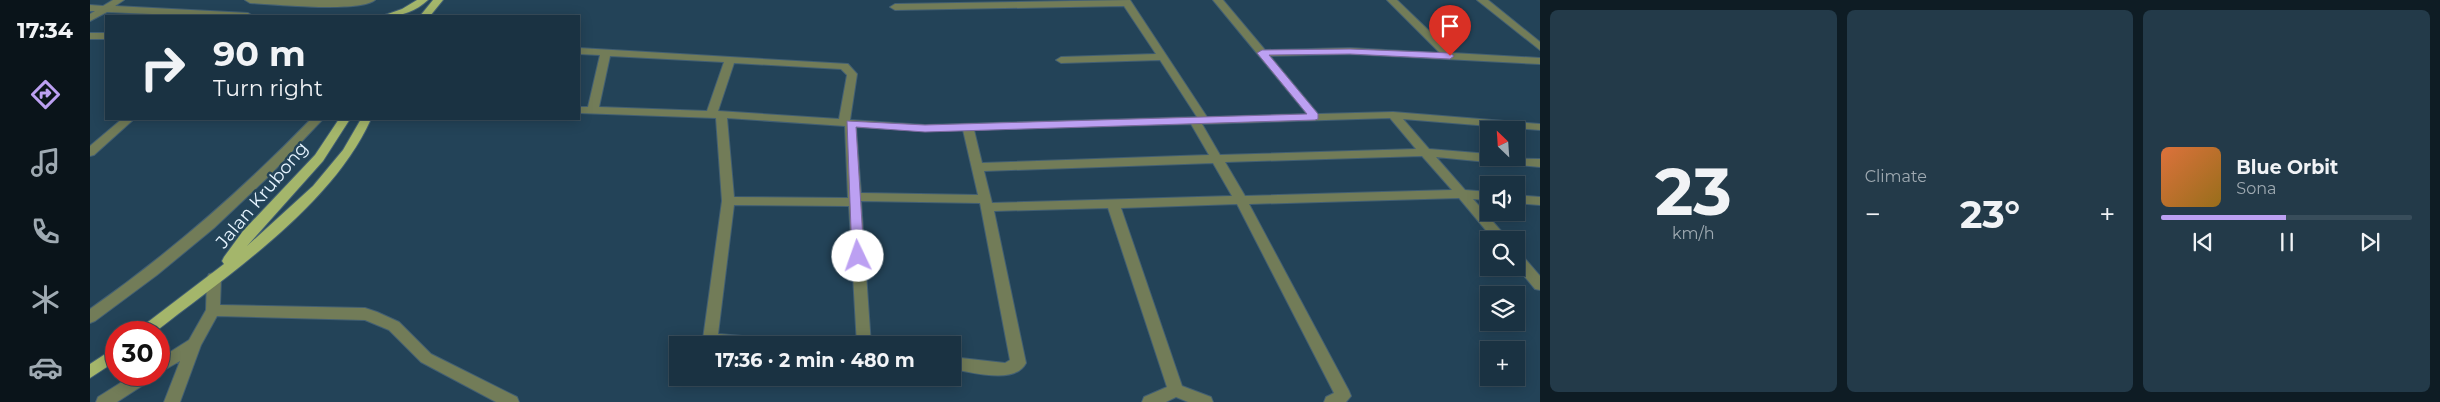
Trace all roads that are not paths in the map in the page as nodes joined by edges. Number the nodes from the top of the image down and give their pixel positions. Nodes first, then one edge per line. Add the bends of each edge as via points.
1 (119, 0) edge
2 (250, 0) edge
3 (370, 0) edge
4 (423, 0) edge
5 (438, 0) edge
6 (1218, 0) edge
7 (1392, 0) edge
8 (1482, 0) edge
9 (314, 1) edge
10 (1126, 1) edge
11 (895, 7) dead end
12 (90, 8) edge
13 (105, 14) edge
14 (176, 15) edge
15 (390, 15) edge
16 (412, 15) edge
17 (426, 15) edge
18 (90, 18) edge
19 (90, 36) edge
20 (105, 36) edge
21 (1540, 48) edge
22 (580, 51) edge
23 (606, 52) junction
24 (1262, 53) junction
25 (1450, 56) junction
26 (1163, 57) junction
27 (730, 60) junction
28 (1061, 60) dead end
29 (1540, 60) edge
30 (580, 110) edge
31 (592, 111) junction
32 (716, 114) junction
33 (1393, 115) junction
34 (1315, 116) junction
35 (127, 120) edge
36 (316, 120) edge
37 (343, 120) edge
38 (365, 120) edge
39 (1199, 120) junction
40 (847, 123) junction
41 (1540, 127) edge
42 (968, 128) junction
43 (90, 152) edge
44 (1424, 152) junction
45 (1218, 158) junction
46 (1540, 163) edge
47 (977, 167) junction
48 (1462, 194) junction
49 (1480, 195) edge
50 (855, 200) junction
51 (1242, 200) junction
52 (728, 201) junction
53 (1525, 201) edge
54 (986, 203) junction
55 (1113, 203) junction
56 (1538, 203) edge
57 (1494, 231) edge
58 (1525, 268) edge
59 (219, 274) junction
60 (1540, 285) edge
61 (213, 310) junction
62 (90, 317) edge
63 (159, 321) edge
64 (710, 336) edge
65 (863, 336) edge
66 (194, 344) junction
67 (170, 360) edge
68 (105, 361) edge
69 (961, 364) edge
70 (90, 372) edge
71 (129, 386) edge
72 (1176, 390) junction
73 (104, 402) edge
74 (172, 402) edge
75 (511, 402) edge
76 (1150, 402) edge
77 (1205, 402) edge
78 (1332, 402) edge

1 - 13 street
2 - 9 street
3 - 9 street via 344,4
4 - 15 main road
4 - 16 main road
5 - 17 main road
6 - 24 street
7 - 25 street
8 - 21 street
10 - 11 street
10 - 26 street
12 - 13 street
13 - 14 street
13 - 18 street
19 - 20 street
22 - 23 street
23 - 27 street
23 - 31 street
24 - 25 street via 1350,51
24 - 34 street
25 - 29 street
26 - 28 street
26 - 39 street
27 - 32 street
27 - 40 street via 844,66 852,74
30 - 31 street
31 - 32 street
32 - 40 street
32 - 52 street
33 - 34 street
33 - 41 street
33 - 44 street
34 - 39 street
35 - 43 street
36 - 62 street via 216,221 135,286
37 - 59 main road, Jalan Krubong via 319,158 248,234
38 - 59 main road, Jalan Krubong via 348,152 317,188 266,238
39 - 42 street
39 - 45 street
40 - 42 street
40 - 50 street
42 - 47 street
44 - 45 street
44 - 46 street
44 - 48 street
45 - 47 street
45 - 51 street
47 - 54 street
48 - 49 street
48 - 51 street
48 - 57 street
50 - 52 street
50 - 54 street
50 - 65 street
51 - 55 street
51 - 78 street via 1343,396
52 - 64 street
53 - 56 street
54 - 55 street
54 - 69 street via 1018,363 1007,370
55 - 72 street
58 - 60 street
59 - 61 street
59 - 63 main road, Jalan Krubong
61 - 66 street
61 - 75 street via 379,317 400,328 426,358
66 - 67 street
66 - 74 street
68 - 70 main road
71 - 73 street
72 - 76 street
72 - 77 street

